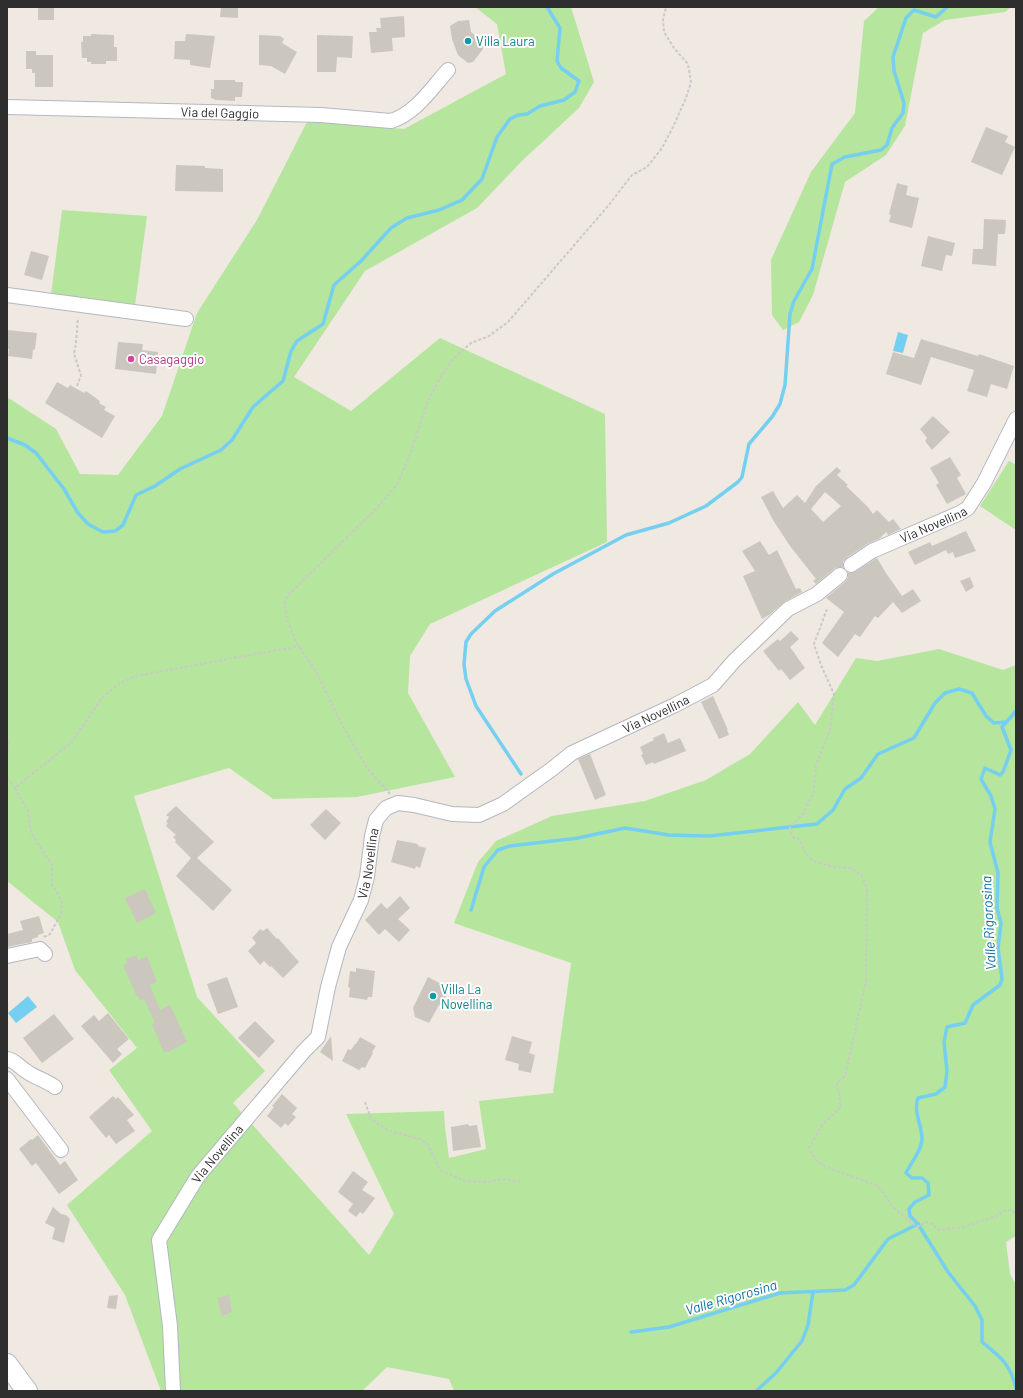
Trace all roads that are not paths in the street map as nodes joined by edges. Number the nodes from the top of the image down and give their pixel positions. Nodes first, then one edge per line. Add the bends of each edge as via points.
1 (448, 70) dead end
2 (7, 107) edge
3 (7, 295) edge
4 (186, 319) dead end
5 (1016, 419) edge
6 (851, 565) dead end
7 (840, 575) dead end
8 (45, 954) dead end
9 (7, 956) edge
10 (7, 1059) edge
11 (7, 1079) edge
12 (54, 1087) dead end
13 (61, 1150) dead end
14 (7, 1364) edge
15 (28, 1391) edge
16 (173, 1391) edge

1 - 2 street, Via del Gaggio via 411,112 392,121 321,115
3 - 4 street
5 - 6 street, Via Novellina via 984,483 968,508 872,551
7 - 16 street, Via Novellina via 817,594 788,609 713,685 572,753 503,804 479,815 452,814 398,803 386,808 376,820 361,900 339,946 318,1037 198,1176 159,1240 170,1326
8 - 9 street via 40,949 35,949
10 - 12 street via 12,1059 26,1072 46,1080
11 - 13 street
14 - 15 main road

